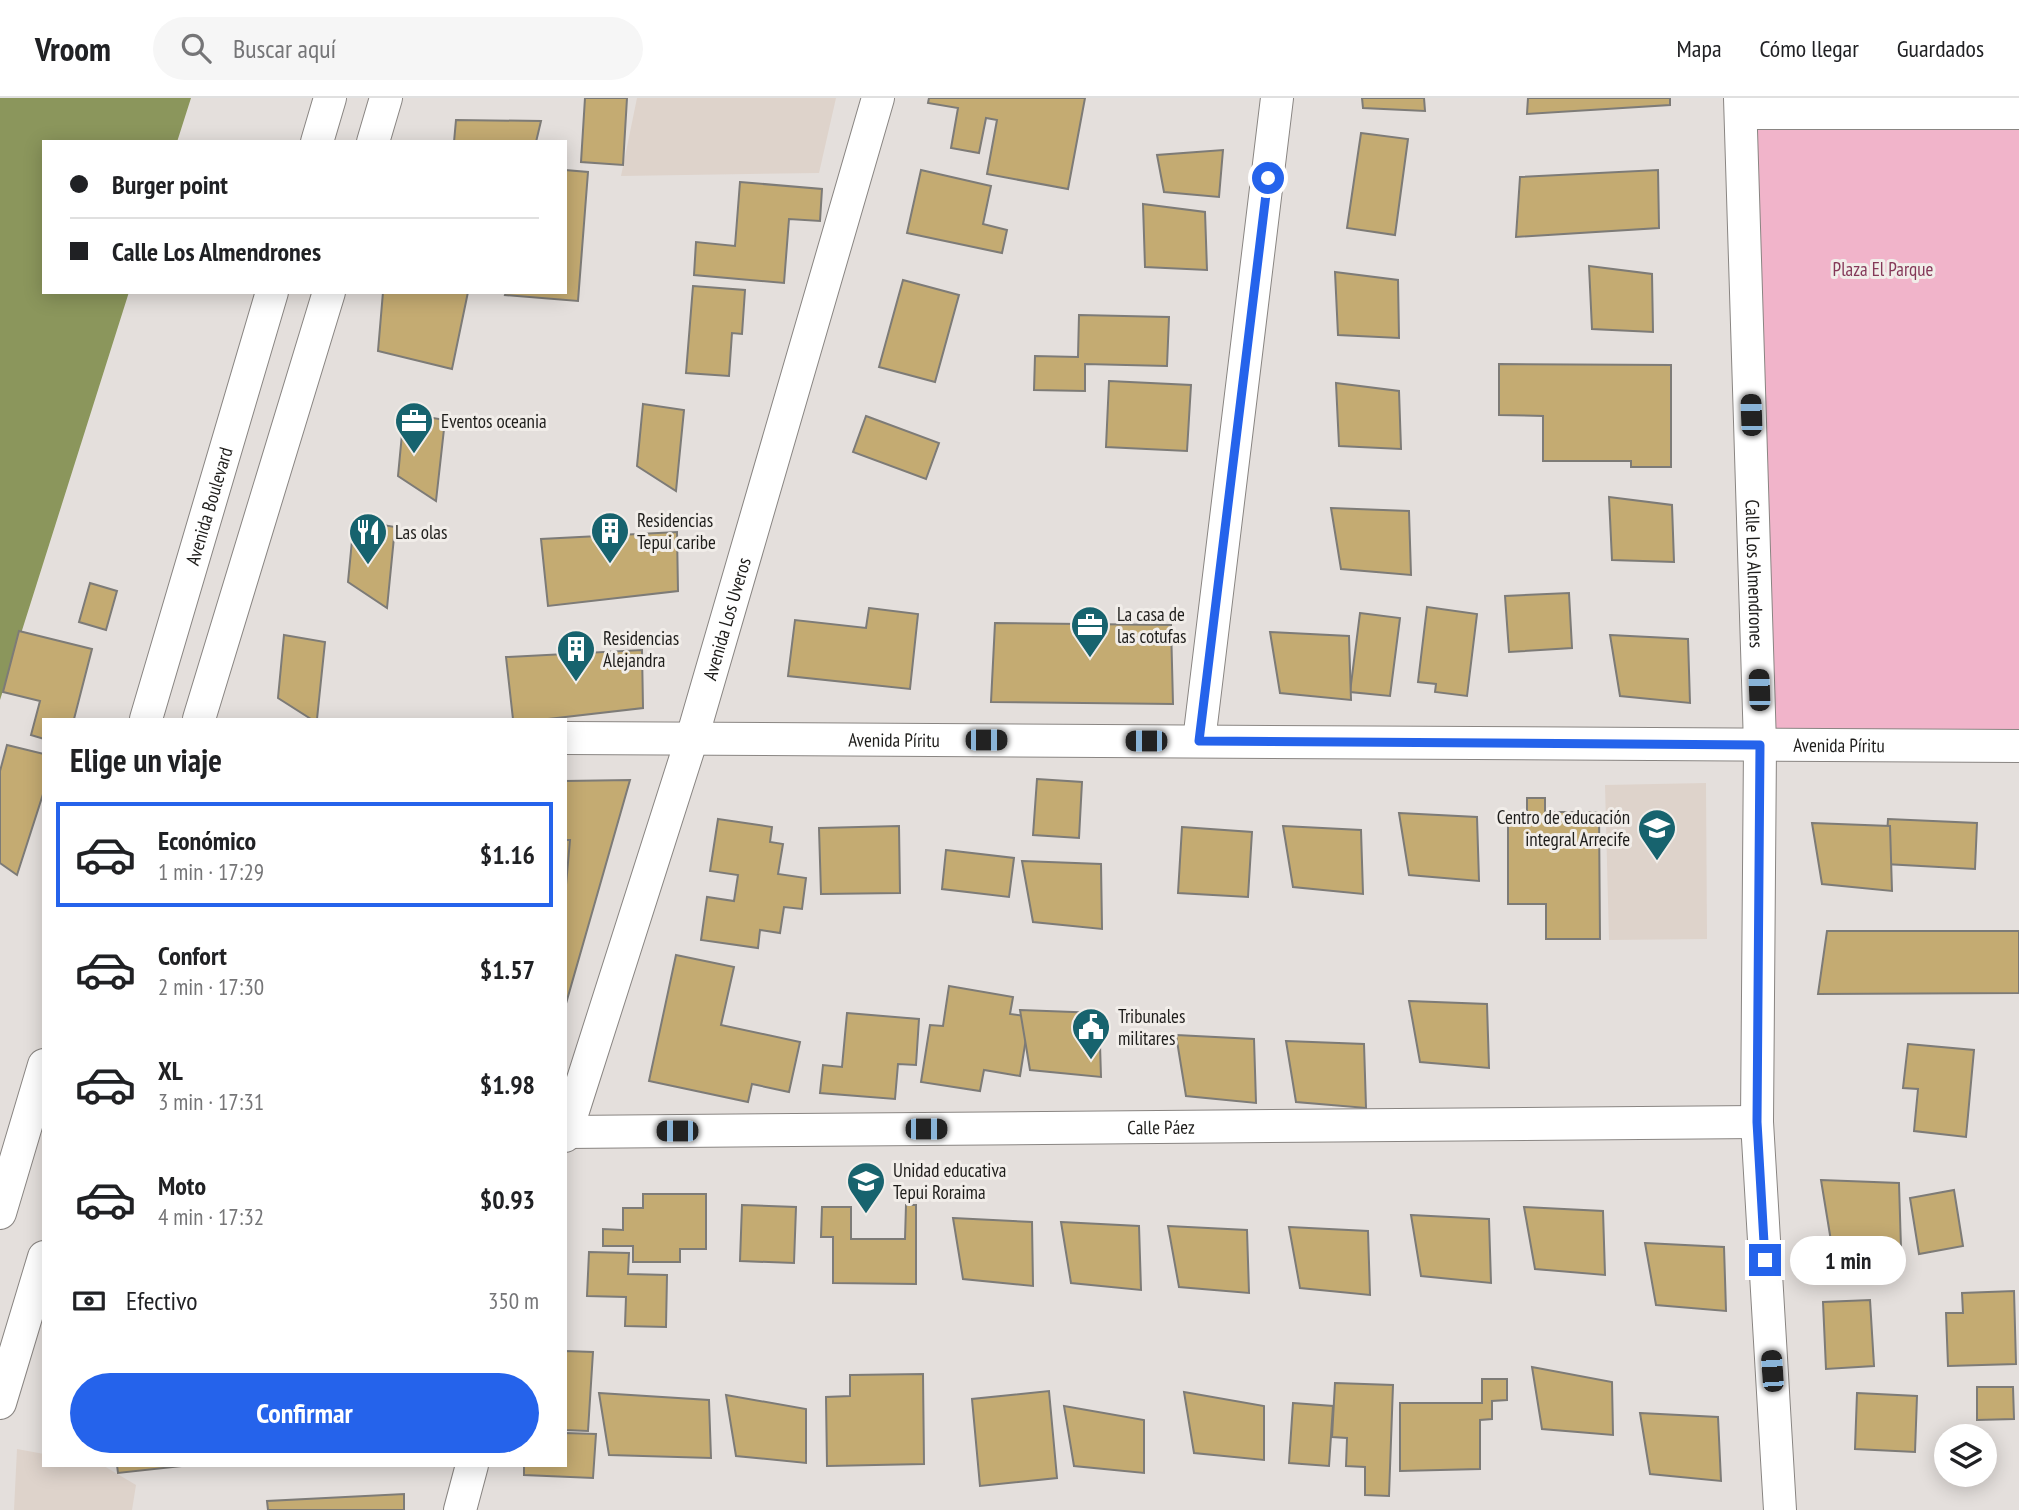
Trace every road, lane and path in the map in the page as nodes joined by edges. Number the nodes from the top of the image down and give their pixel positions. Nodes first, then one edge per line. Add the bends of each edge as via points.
1 (330, 98) edge
2 (386, 98) edge
3 (878, 98) edge
4 (1277, 98) edge
5 (1741, 105) edge
6 (2019, 113) edge
7 (318, 140) edge
8 (374, 140) edge
9 (271, 294) edge
10 (328, 294) edge
11 (146, 718) edge
12 (199, 718) edge
13 (567, 738) edge
14 (692, 738) junction
15 (1199, 741) junction
16 (1760, 745) junction
17 (2019, 746) edge
18 (42, 1072) edge
19 (1757, 1122) junction
20 (567, 1131) edge
21 (567, 1134) edge
22 (0, 1213) edge
23 (42, 1260) edge
24 (13, 1314) edge
25 (0, 1403) edge
26 (471, 1467) edge
27 (460, 1510) edge
28 (1780, 1510) edge

1 - 7 street
2 - 8 street
3 - 14 street, Avenida Los Uveros
4 - 15 street
5 - 6 street
5 - 16 street, Calle Los Almendrones
9 - 11 street, Avenida Boulevard
10 - 12 street
13 - 14 street, Avenida Píritu
14 - 15 street, Avenida Píritu
14 - 20 street, Avenida Los Uveros
15 - 16 street, Avenida Píritu
16 - 17 street, Avenida Píritu
16 - 19 street, Calle Los Almendrones
18 - 22 street
19 - 21 street, Calle Páez
19 - 28 street, Calle Los Almendrones
23 - 24 street
24 - 25 street
26 - 27 street

